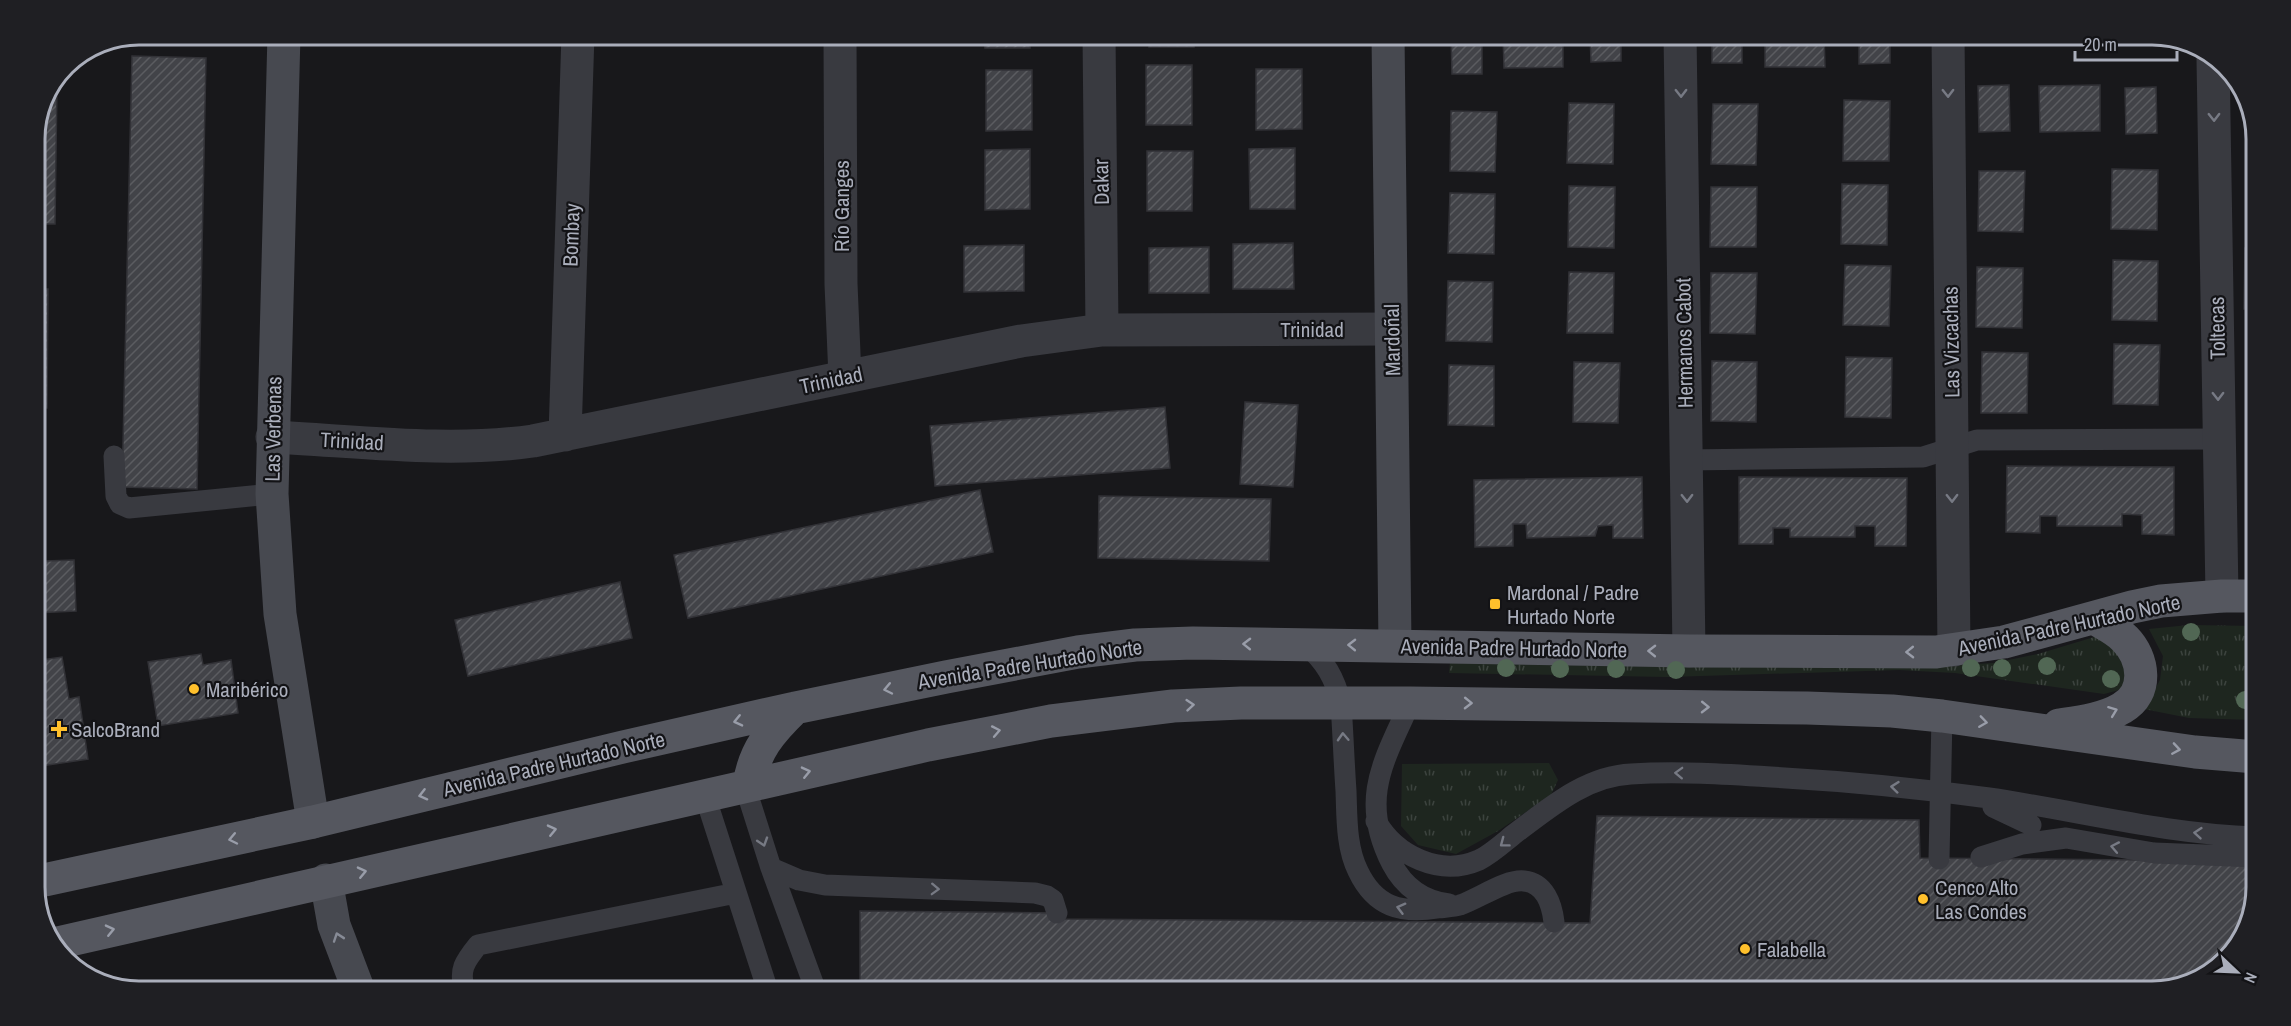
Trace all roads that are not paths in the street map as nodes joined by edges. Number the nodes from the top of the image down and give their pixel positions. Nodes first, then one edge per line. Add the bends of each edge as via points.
1 (284, 45) edge
2 (578, 45) edge
3 (840, 45) edge
4 (1099, 45) edge
5 (1388, 45) edge
6 (1680, 45) edge
7 (1948, 45) edge
8 (2212, 67) edge
9 (1391, 329) junction
10 (1102, 330) junction
11 (845, 377) junction
12 (565, 435) junction
13 (272, 437) junction
14 (2219, 439) junction
15 (1952, 448) junction
16 (114, 456) dead end
17 (1686, 460) junction
18 (272, 494) junction
19 (2222, 596) junction
20 (2246, 596) edge
21 (2094, 618) junction
22 (1305, 644) junction
23 (1395, 645) junction
24 (1954, 650) junction
25 (1689, 651) junction
26 (1410, 703) junction
27 (1341, 704) junction
28 (795, 708) junction
29 (1942, 716) junction
30 (2036, 729) junction
31 (2246, 757) edge
32 (749, 785) junction
33 (1953, 794) junction
34 (705, 796) junction
35 (1376, 821) junction
36 (313, 822) junction
37 (2031, 825) dead end
38 (2246, 836) edge
39 (1981, 857) dead end
40 (2246, 857) edge
41 (1939, 858) dead end
42 (771, 868) junction
43 (45, 880) edge
44 (326, 880) junction
45 (736, 893) junction
46 (1459, 905) junction
47 (1057, 914) dead end
48 (1554, 922) dead end
49 (63, 942) edge
50 (355, 981) edge
51 (461, 981) edge
52 (764, 981) edge
53 (812, 981) edge

1 - 13 street, Las Verbenas
2 - 12 street, Bombay
3 - 11 street, Río Ganges
4 - 10 street, Dakar
5 - 9 street, Mardoñal
6 -> 17 street, Hermanos Cabot
7 -> 15 street, Las Vizcachas
8 -> 14 street, Toltecas
9 - 10 street, Trinidad
9 - 23 street, Mardoñal
10 - 11 street, Trinidad via 1021,341
11 - 12 street, Trinidad
12 - 13 street, Trinidad via 501,446 462,447
13 - 18 street, Las Verbenas
14 - 15 lane via 1977,440
14 - 19 street, Toltecas
15 - 17 lane via 1923,457
15 -> 24 street, Las Vizcachas
16 - 18 lane via 116,496 120,504 129,508
17 -> 25 street, Hermanos Cabot
18 - 36 street, Las Verbenas via 280,614
19 - 20 main road, Avenida Padre Hurtado Norte
19 - 21 main road, Avenida Padre Hurtado Norte via 2161,601
21 - 24 main road, Avenida Padre Hurtado Norte via 2004,642
30 -> 21 main road via 2116,711 2136,694 2141,673 2137,656 2125,639
23 -> 22 main road, Avenida Padre Hurtado Norte
22 - 27 lane via 1330,670
22 -> 28 main road, Avenida Padre Hurtado Norte via 1163,644 1088,651
25 -> 23 main road, Avenida Padre Hurtado Norte
24 -> 25 main road, Avenida Padre Hurtado Norte
26 - 27 main road
26 -> 29 main road via 1807,708
26 - 35 lane via 1379,778
32 -> 27 main road via 993,731 1088,716 1210,704
46 -> 27 lane via 1405,910 1383,902 1365,884 1355,864 1348,831
28 - 32 main road via 760,748
28 -> 36 main road, Avenida Padre Hurtado Norte
29 -> 30 main road
29 - 41 lane
30 -> 31 main road
32 - 34 main road
32 -> 42 lane via 750,802
33 -> 35 lane via 1800,778 1628,774 1600,780 1571,793 1481,859 1447,866 1422,861 1400,850
33 - 37 lane
38 -> 33 lane via 2153,828
44 -> 34 main road
34 - 45 lane
35 - 46 lane via 1383,846 1402,880 1438,903
36 -> 43 main road, Avenida Padre Hurtado Norte
40 -> 39 lane via 2154,853 2066,838 2022,844
42 -> 47 lane via 799,880 825,885 1035,893 1053,900
42 - 53 lane
49 -> 44 main road
50 -> 44 street via 334,925
45 - 51 lane via 478,945 466,960
45 - 52 lane
46 - 48 lane via 1524,881 1542,891 1550,902

